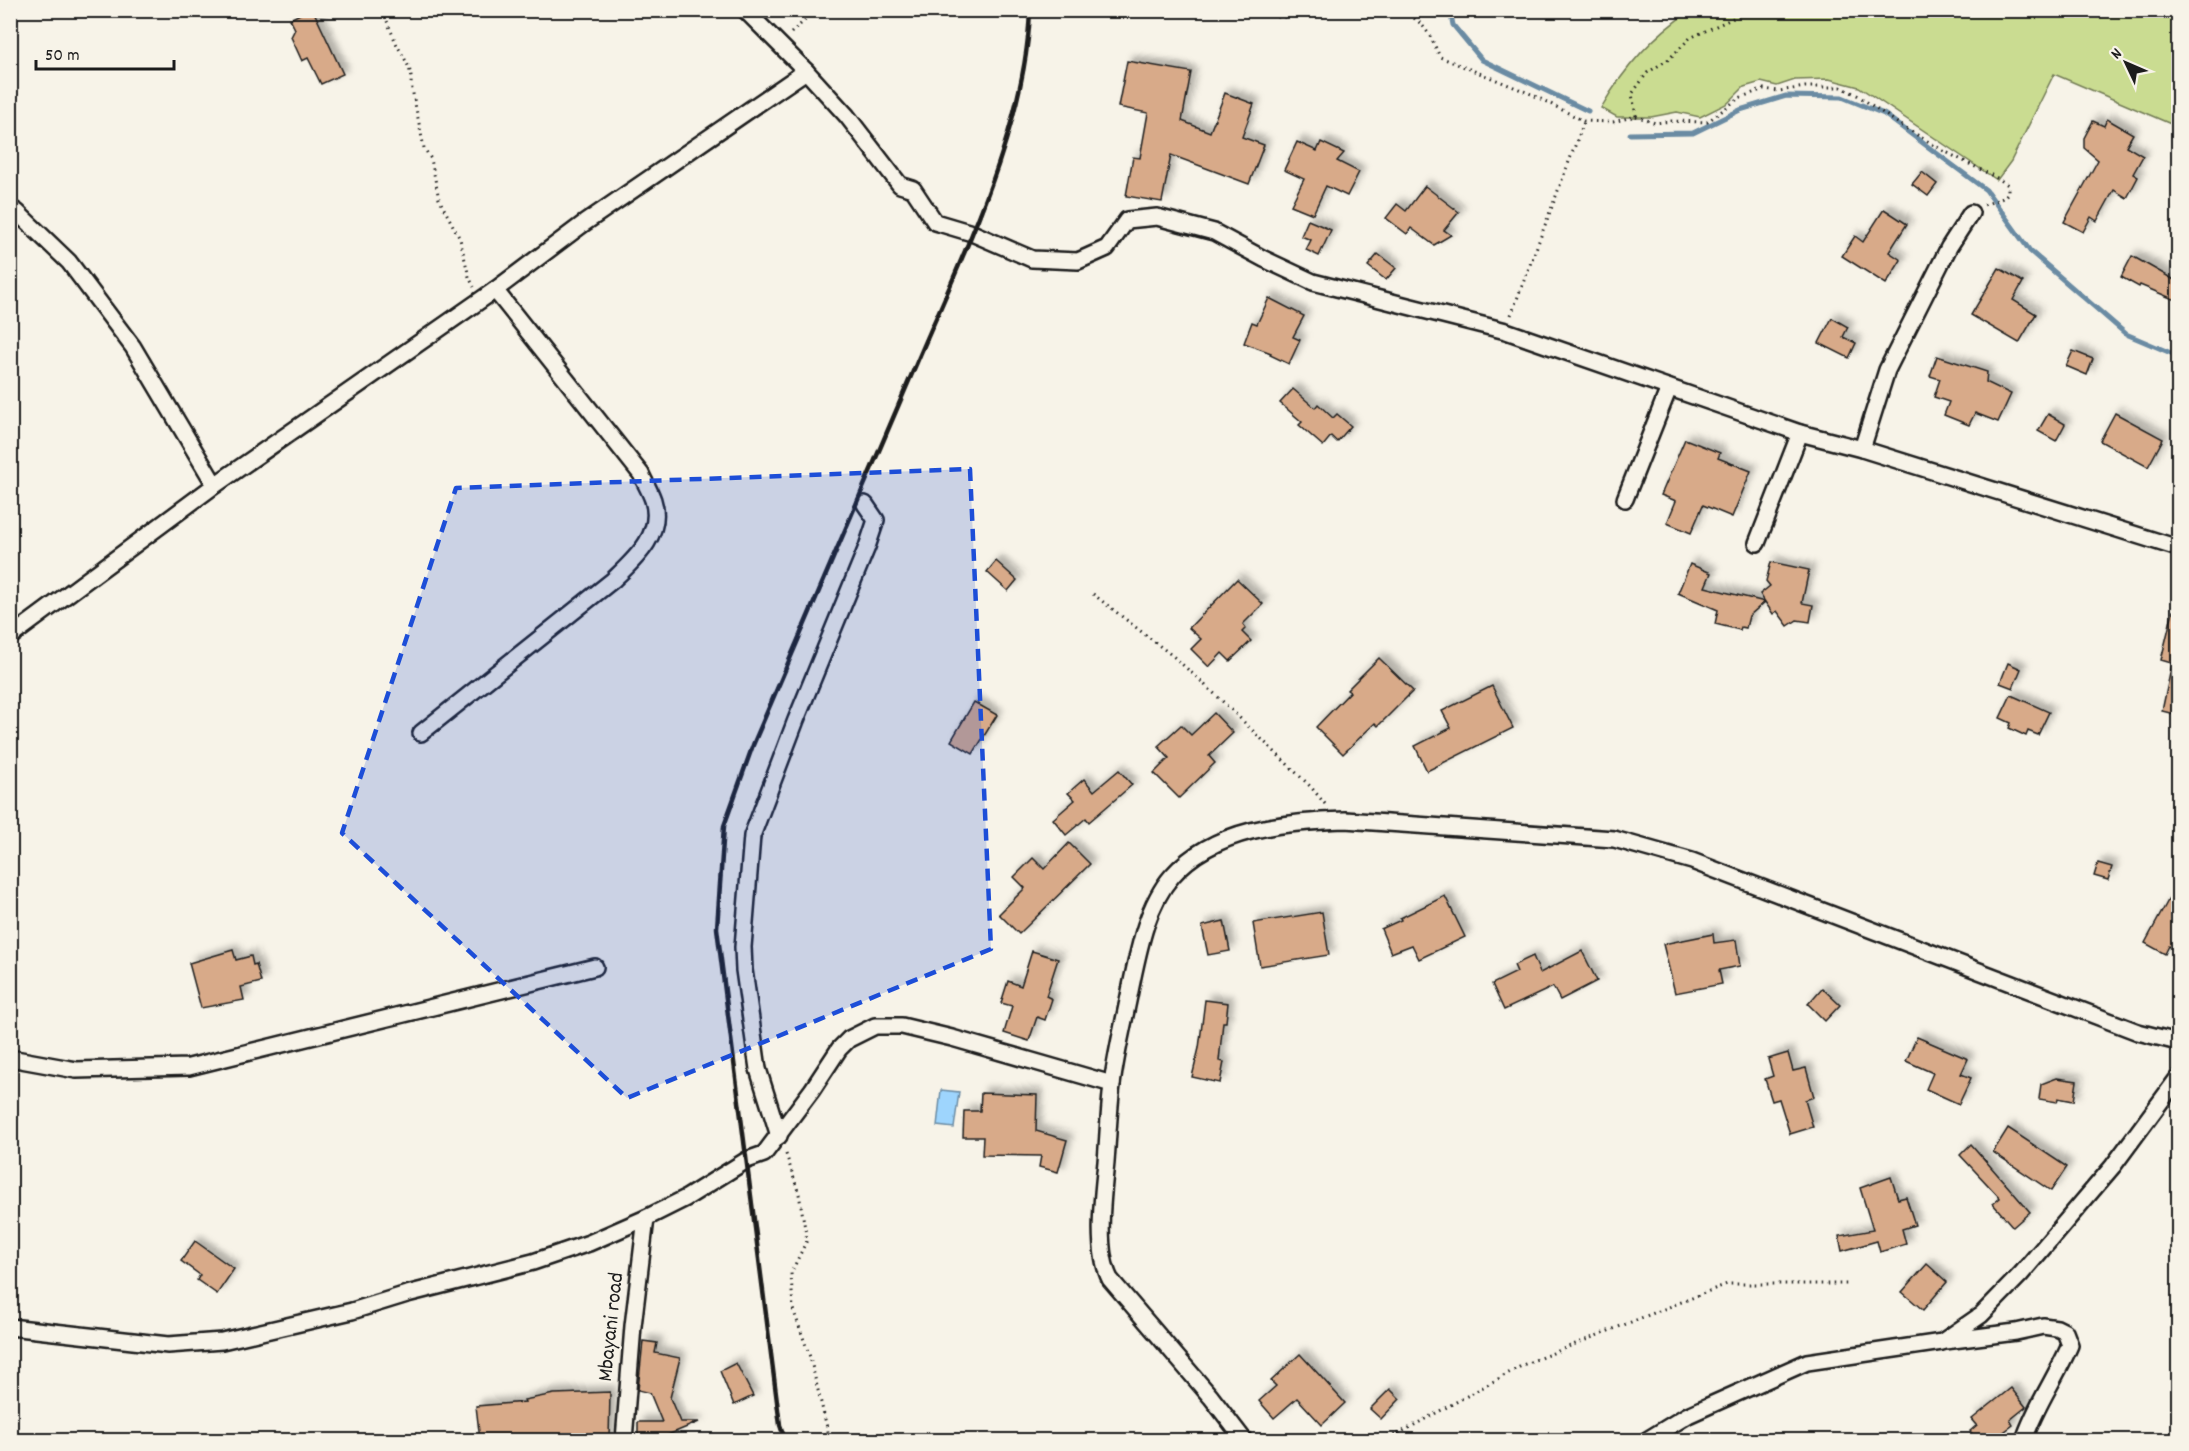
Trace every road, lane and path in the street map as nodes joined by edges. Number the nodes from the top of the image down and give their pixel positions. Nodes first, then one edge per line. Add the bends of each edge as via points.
1 (382, 10) edge
2 (745, 10) edge
3 (816, 10) edge
4 (1261, 10) edge
5 (1306, 10) edge
6 (1398, 10) edge
7 (1751, 10) edge
8 (782, 47) junction
9 (806, 70) junction
10 (1636, 116) junction
11 (1584, 121) junction
12 (10, 208) edge
13 (1971, 213) joint
14 (495, 290) junction
15 (481, 300) junction
16 (1506, 331) junction
17 (1669, 388) junction
18 (1800, 434) junction
19 (1862, 449) junction
20 (215, 485) junction
21 (1625, 499) dead end
22 (865, 504) dead end
23 (1757, 543) dead end
24 (2178, 548) edge
25 (1093, 594) dead end
26 (10, 637) edge
27 (421, 733) dead end
28 (1339, 820) junction
29 (595, 967) dead end
30 (2178, 1042) edge
31 (11, 1054) edge
32 (2178, 1078) edge
33 (1112, 1084) junction
34 (779, 1136) junction
35 (646, 1218) junction
36 (1850, 1284) dead end
37 (10, 1327) edge
38 (1942, 1342) junction
39 (1398, 1434) junction
40 (624, 1440) edge
41 (830, 1440) edge
42 (1244, 1440) edge
43 (1370, 1440) edge
44 (1409, 1440) edge
45 (1647, 1440) edge
46 (2024, 1440) edge

1 - 15 path via 412,77 420,130 439,199 460,239 469,277
2 - 8 street
3 - 8 path
4 - 5 path via 1293,18
6 - 11 path via 1427,29 1440,57 1531,94
7 - 10 path via 1690,38 1669,59 1647,73 1632,94
8 - 9 street
9 - 14 street
9 - 16 street via 900,185 914,189 935,222 1032,259 1078,261 1107,248 1127,220 1157,217 1214,232 1313,282
10 - 11 path via 1613,122
10 - 13 path via 1655,123 1707,122 1739,98 1764,89 1841,87 2007,186 2008,193 2003,198
11 - 16 path
12 - 20 street via 69,262 133,347
13 - 19 street via 1949,247 1887,370
14 - 15 street
14 - 27 street via 641,474 654,502 654,527 641,554 613,580
15 - 20 street
16 - 17 street
17 - 18 street
17 - 21 street
18 - 19 street
18 - 23 street
19 - 24 street
20 - 26 street
22 - 34 street via 876,520 870,538 752,836 744,970 758,1069
25 - 28 path via 1217,696 1311,787
28 - 30 street via 1614,839 1692,861 2138,1032
28 - 33 street via 1260,828 1221,841 1189,860 1172,876 1158,897 1137,958
29 - 31 street via 189,1067 76,1070
32 - 38 street via 2113,1166 2006,1291 1981,1315
33 - 34 street via 952,1038 902,1026 875,1026 849,1039 839,1049
33 - 42 street via 1104,1191 1105,1269
34 - 35 street via 764,1154
34 - 41 path via 799,1194 807,1240 791,1272 794,1310
35 - 37 street via 533,1262 222,1341 168,1345
35 - 40 street, Mbayani road
36 - 39 path via 1727,1284 1525,1364
38 - 45 street via 1807,1362 1688,1415
38 - 46 street via 2043,1326 2065,1332 2070,1345
39 - 43 path
39 - 44 path

